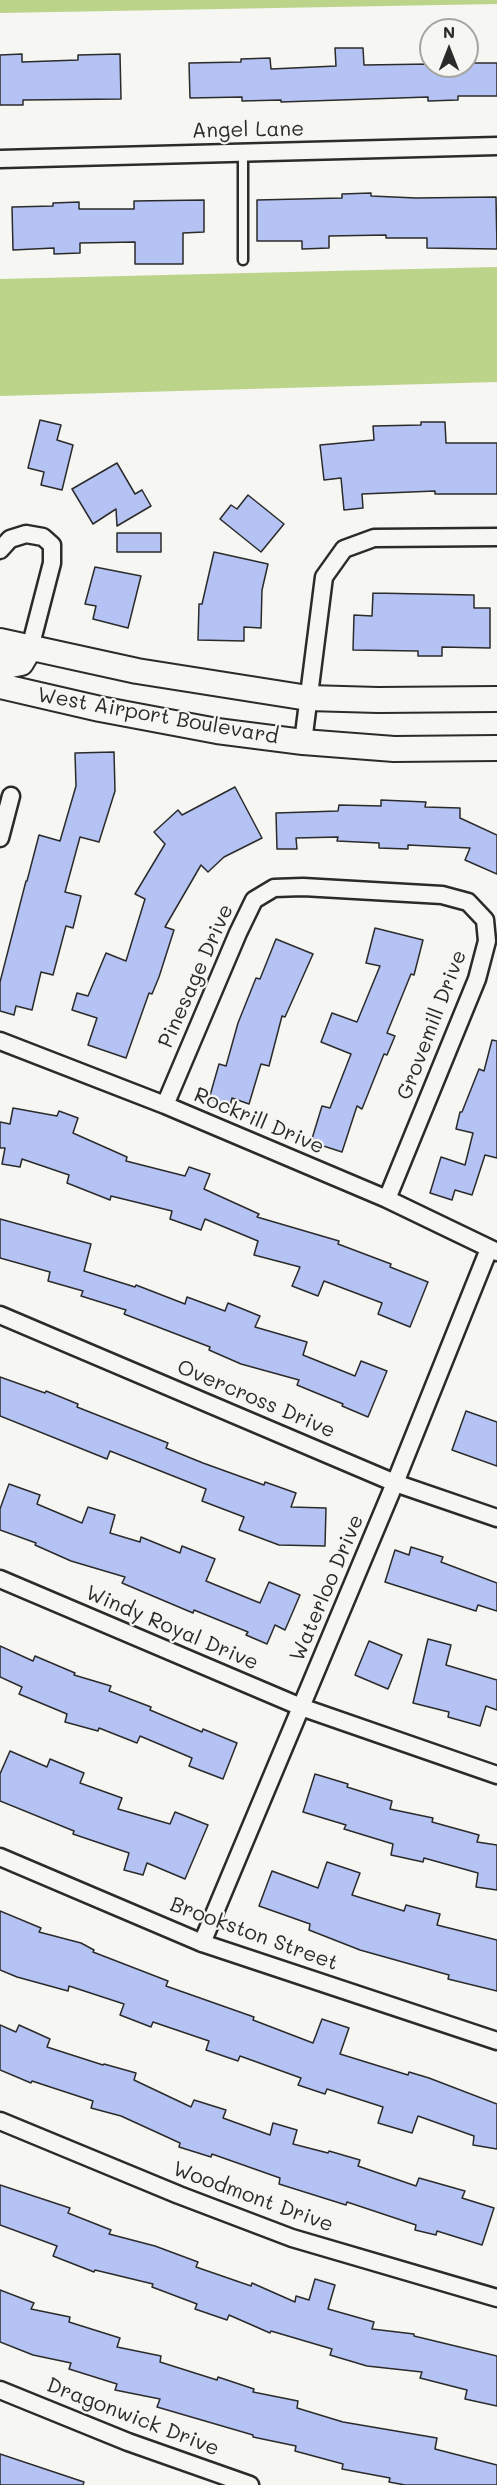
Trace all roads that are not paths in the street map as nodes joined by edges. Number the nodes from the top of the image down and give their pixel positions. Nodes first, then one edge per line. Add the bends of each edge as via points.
1 (497, 146) edge
2 (243, 153) junction
3 (0, 159) edge
4 (243, 260) dead end
5 (497, 537) edge
6 (0, 550) edge
7 (0, 641) edge
8 (30, 648) junction
9 (0, 665) edge
10 (0, 686) edge
11 (308, 698) junction
12 (497, 699) edge
13 (303, 742) junction
14 (497, 748) edge
15 (11, 796) dead end
16 (0, 838) edge
17 (362, 891) joint
18 (0, 1041) edge
19 (165, 1105) junction
20 (387, 1199) junction
21 (493, 1250) edge
22 (0, 1315) edge
23 (395, 1483) junction
24 (497, 1518) edge
25 (0, 1579) edge
26 (301, 1707) junction
27 (497, 1775) edge
28 (0, 1857) edge
29 (202, 1943) junction
30 (497, 2042) edge
31 (0, 2121) edge
32 (497, 2298) edge
33 (0, 2390) edge
34 (250, 2485) edge

1 - 2 street, Angel Lane
2 - 3 street, Angel Lane
2 - 4 lane
5 - 11 street via 374,538 344,549 324,577
6 - 8 street via 10,539 26,534 43,537 52,545 52,562
7 - 8 main road, West Airport Boulevard
8 - 9 main road via 21,663
8 - 11 main road, West Airport Boulevard via 201,683
10 - 13 main road, West Airport Boulevard via 153,720
11 - 12 main road, West Airport Boulevard
11 - 13 street
13 - 14 main road, West Airport Boulevard via 394,748
15 - 16 street
17 - 19 street, Pinesage Drive via 274,888 254,900
17 - 20 street, Grovemill Drive via 442,895 468,902 485,920 487,941 477,978
18 - 19 street, Rockrill Drive
19 - 20 street, Rockrill Drive
20 - 21 street, Rockrill Drive
21 - 23 street, Waterloo Drive
22 - 23 street, Overcross Drive
23 - 24 street, Overcross Drive
23 - 26 street, Waterloo Drive
25 - 26 street, Windy Royal Drive
26 - 27 street, Windy Royal Drive
26 - 29 street, Waterloo Drive
28 - 29 street, Brookston Street
29 - 30 street, Brookston Street
31 - 32 street, Woodmont Drive via 292,2238
33 - 34 street, Dragonwick Drive via 128,2442

